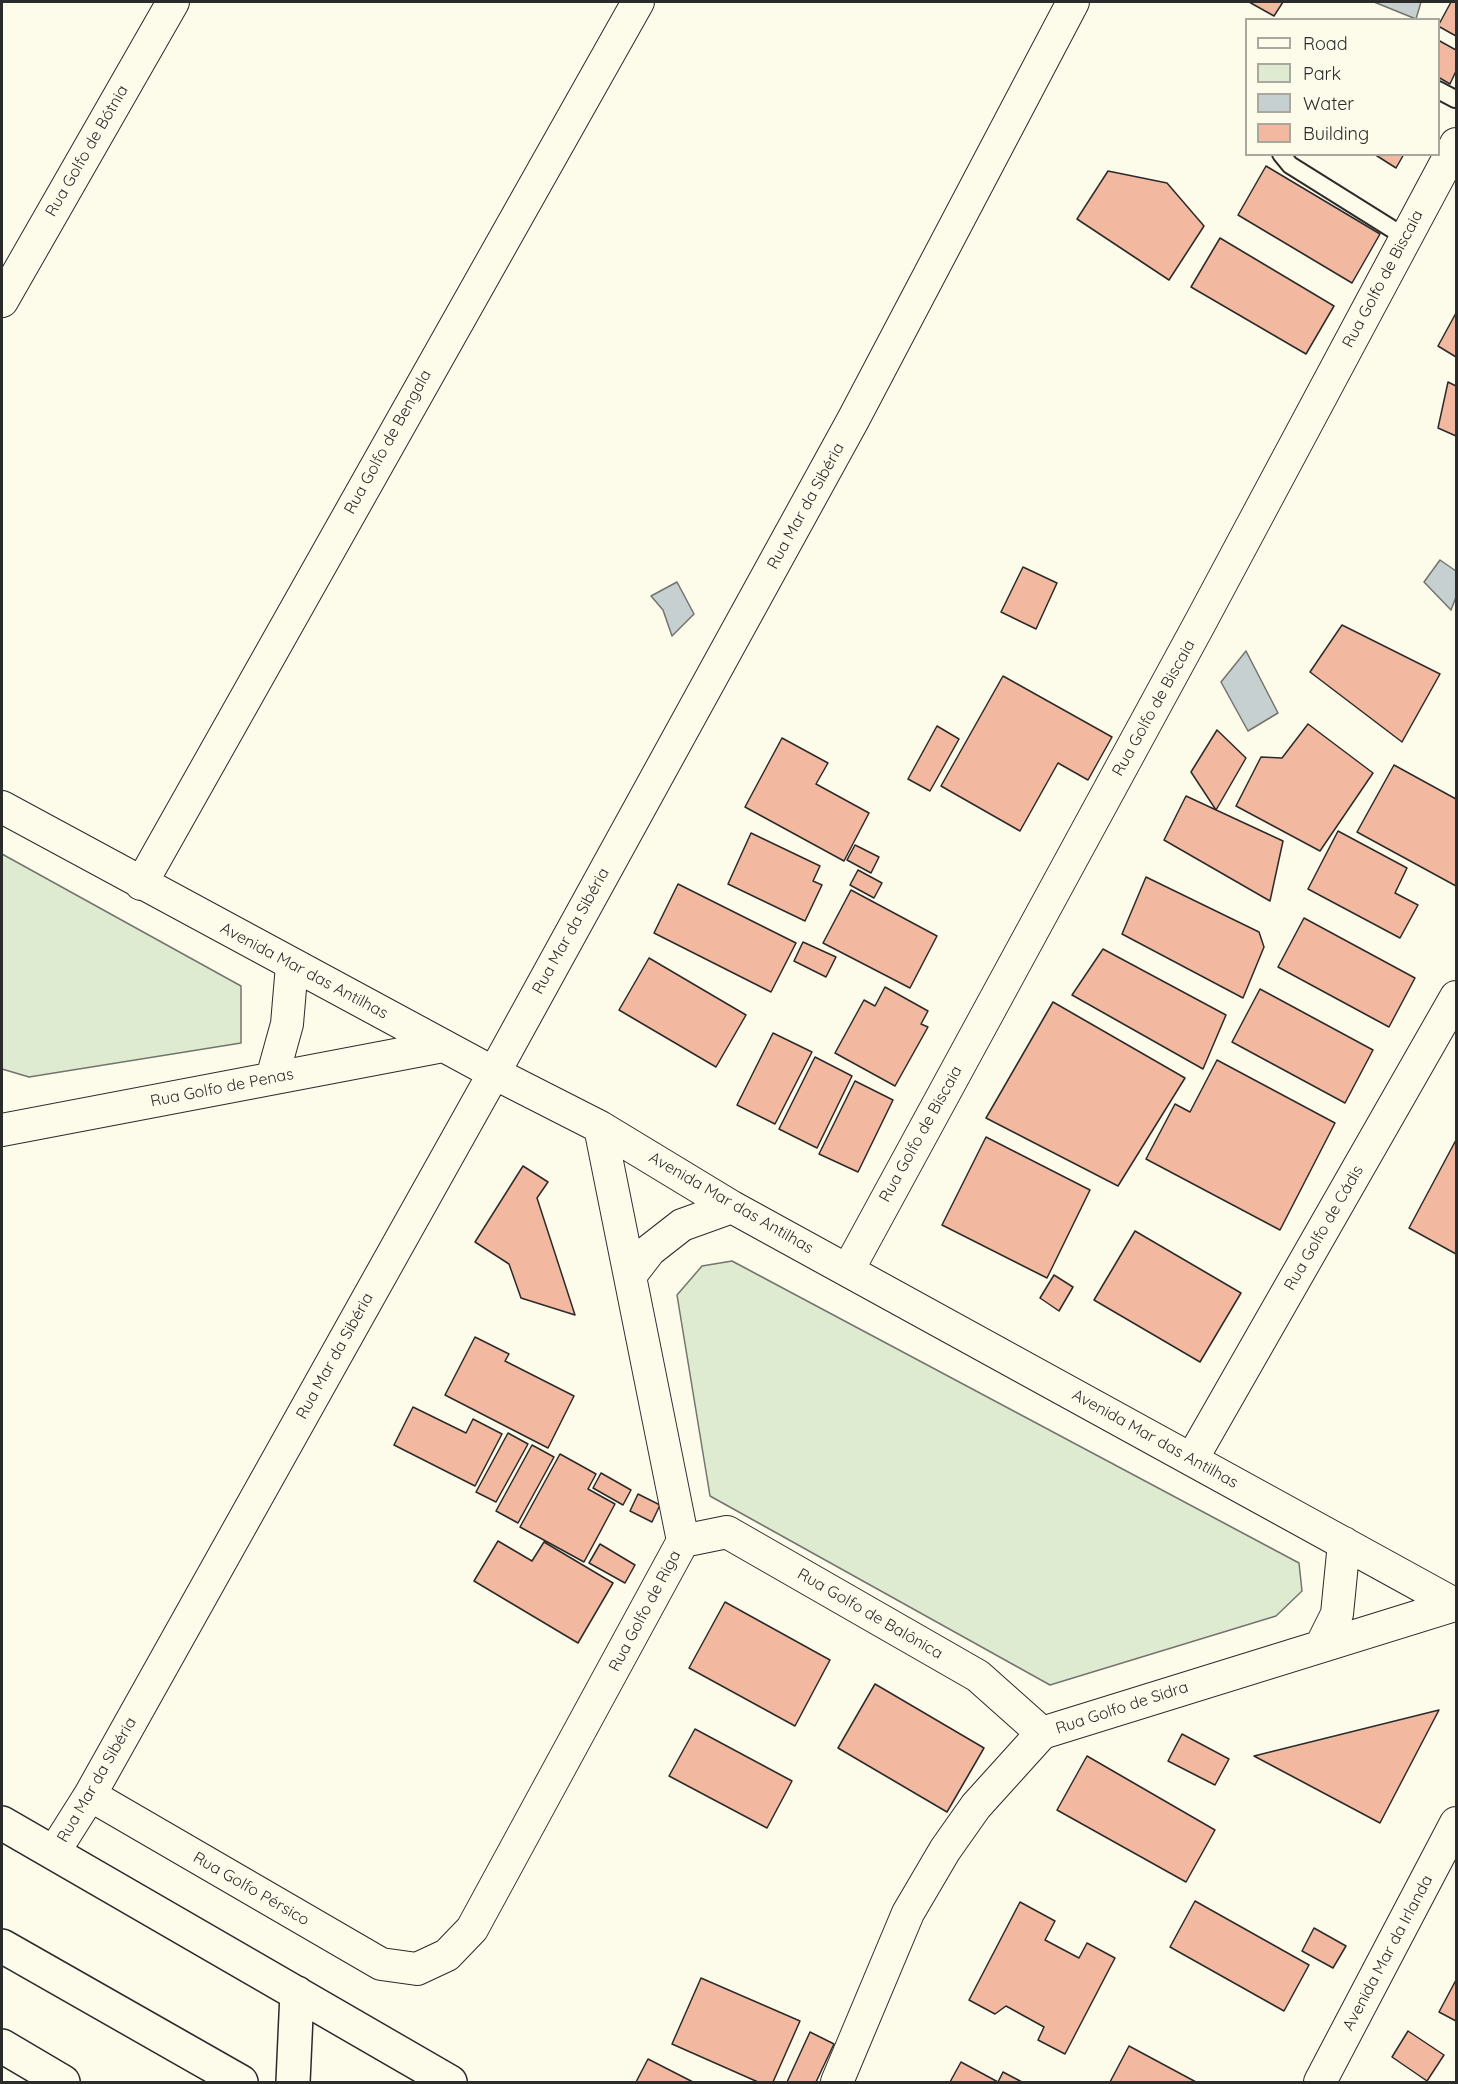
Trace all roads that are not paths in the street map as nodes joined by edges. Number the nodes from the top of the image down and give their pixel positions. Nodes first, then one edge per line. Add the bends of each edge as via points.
1 (173, 2) edge
2 (638, 2) edge
3 (1073, 2) edge
4 (1440, 91) edge
5 (1455, 99) edge
6 (1456, 144) edge
7 (1283, 156) edge
8 (1405, 237) junction
9 (2, 301) edge
10 (2, 807) edge
11 (141, 884) junction
12 (292, 964) junction
13 (1456, 997) edge
14 (443, 1046) junction
15 (494, 1073) junction
16 (272, 1078) junction
17 (600, 1127) junction
18 (2, 1130) edge
19 (732, 1207) junction
20 (848, 1270) junction
21 (630, 1276) junction
22 (1192, 1459) junction
23 (683, 1541) junction
24 (1344, 1543) junction
25 (1456, 1605) edge
26 (1321, 1646) junction
27 (1042, 1733) junction
28 (90, 1795) junction
29 (2, 1823) edge
30 (1456, 1823) edge
31 (54, 1852) junction
32 (2, 1946) edge
33 (417, 1968) joint
34 (297, 1993) junction
35 (2, 2046) edge
36 (437, 2080) edge
37 (63, 2082) edge
38 (241, 2082) edge
39 (292, 2082) edge
40 (837, 2082) edge
41 (1320, 2082) edge

1 - 9 street, Rua Golfo de Bótnia
2 - 11 street, Rua Golfo de Bengala
3 - 15 street, Rua Mar da Sibéria via 852,420
4 - 5 lane
6 - 8 street, Rua Golfo de Biscaia
7 - 8 lane via 1290,165
8 - 20 street, Rua Golfo de Biscaia
10 - 11 street, Avenida Mar das Antilhas
11 - 12 street, Avenida Mar das Antilhas
12 - 14 street, Avenida Mar das Antilhas
12 - 16 street via 287,1024
13 - 22 street, Rua Golfo de Cádis
14 - 15 street, Avenida Mar das Antilhas
14 - 16 street, Rua Golfo de Penas
15 - 17 street, Avenida Mar das Antilhas
15 - 28 street, Rua Mar da Sibéria
16 - 18 street, Rua Golfo de Penas
17 - 19 street, Avenida Mar das Antilhas
17 - 21 street, Rua Golfo de Riga
19 - 20 street, Avenida Mar das Antilhas
19 - 21 street via 682,1225 650,1250
20 - 22 street, Avenida Mar das Antilhas
21 - 23 street, Rua Golfo de Riga
22 - 24 street, Avenida Mar das Antilhas
23 - 27 street, Rua Golfo de Balônica via 727,1532 978,1676
23 - 33 street, Rua Golfo de Riga via 472,1929 447,1955
24 - 25 street, Avenida Mar das Antilhas
24 - 26 street via 1337,1614
25 - 26 street, Rua Golfo de Sidra
26 - 27 street, Rua Golfo de Sidra
27 - 40 street, Rua Golfo de Sidra via 976,1806 908,1913
28 - 31 street, Rua Mar da Sibéria
28 - 33 street, Rua Golfo Pérsico via 381,1964
29 - 31 main road
30 - 41 street, Avenida Mar da Irlanda
31 - 34 main road
32 - 38 main road
34 - 36 main road
34 - 39 main road
35 - 37 main road

